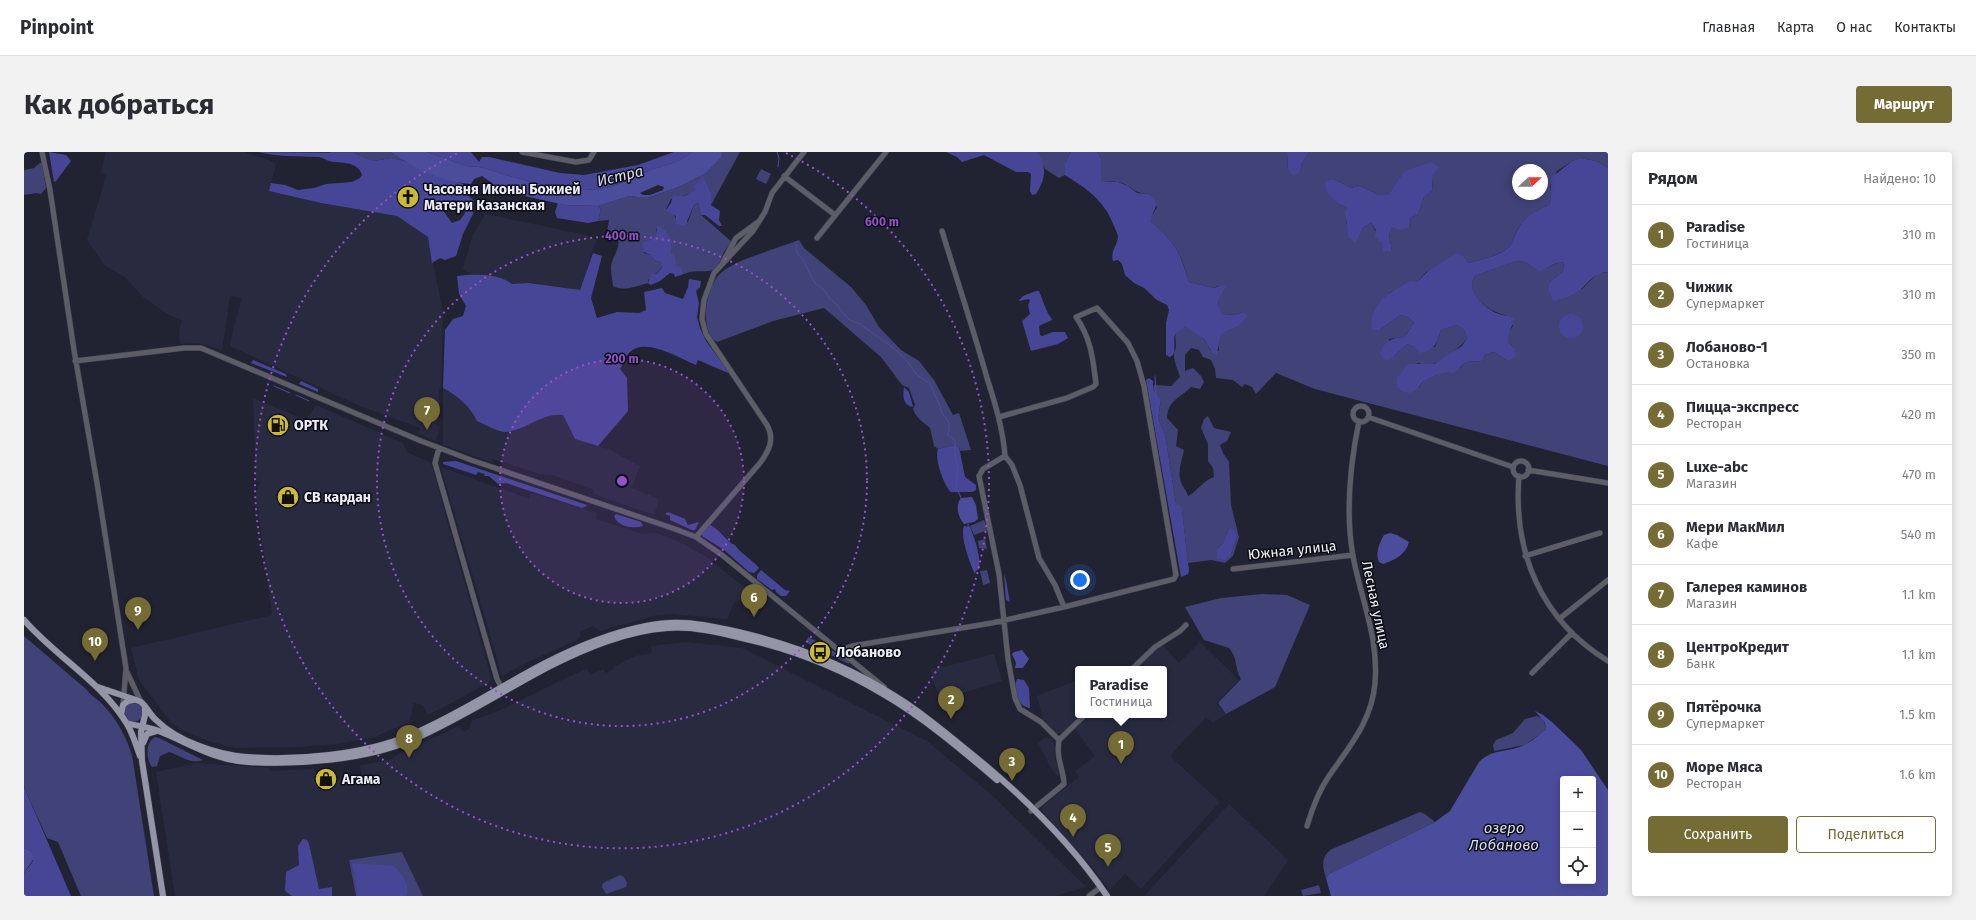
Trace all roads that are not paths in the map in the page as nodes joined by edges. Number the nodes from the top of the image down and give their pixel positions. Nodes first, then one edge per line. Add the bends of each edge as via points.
1 (42, 152) edge
2 (522, 152) edge
3 (594, 152) edge
4 (804, 152) edge
5 (886, 152) edge
6 (784, 176) junction
7 (835, 215) junction
8 (942, 231) dead end
9 (816, 238) dead end
10 (75, 361) junction
11 (999, 417) junction
12 (1368, 417) junction
13 (1359, 421) junction
14 (439, 448) junction
15 (1005, 456) junction
16 (1513, 467) junction
17 (1528, 470) junction
18 (1519, 476) junction
19 (1608, 484) edge
20 (1600, 534) dead end
21 (696, 538) junction
22 (1353, 555) junction
23 (1526, 556) junction
24 (1233, 569) dead end
25 (1608, 580) edge
26 (1064, 607) junction
27 (24, 620) edge
28 (1003, 620) junction
29 (1559, 620) junction
30 (1186, 625) dead end
31 (1572, 633) junction
32 (843, 653) junction
33 (1608, 661) edge
34 (859, 666) junction
35 (1135, 666) edge
36 (126, 668) junction
37 (1532, 672) dead end
38 (856, 677) junction
39 (125, 682) junction
40 (98, 687) junction
41 (502, 687) junction
42 (108, 691) junction
43 (890, 693) junction
44 (124, 697) junction
45 (135, 700) junction
46 (143, 705) junction
47 (122, 706) junction
48 (144, 718) junction
49 (1082, 718) edge
50 (128, 722) junction
51 (142, 726) junction
52 (159, 731) junction
53 (1059, 740) junction
54 (142, 748) junction
55 (142, 761) junction
56 (1032, 810) junction
57 (1306, 826) dead end
58 (1099, 888) junction
59 (163, 896) edge
60 (1089, 896) edge
61 (1102, 896) edge
62 (1107, 896) edge

1 - 10 street
2 - 3 street via 576,162 588,161
4 - 6 street
5 - 7 street
6 - 7 street
6 - 21 street via 772,193 765,212 753,231 714,273 705,294 702,311 703,326 713,346 767,425 772,440 760,463
7 - 9 street
8 - 11 street
10 - 14 street via 170,349 201,348
10 - 36 street
11 - 15 street
11 - 26 street via 1093,388 1096,384 1090,342 1085,328 1076,317 1097,308 1128,343 1137,361 1144,386 1176,575 1171,581
12 - 13 street via 1364,421
12 - 13 street via 1366,409 1358,407 1353,413 1354,418
12 - 16 street
13 - 22 street, Лесная улица via 1350,481 1349,519
14 - 21 street
14 - 41 street via 435,463 497,679
15 - 26 street via 1012,465 1020,485 1039,558 1056,585
15 - 28 street via 983,469 979,476 999,574
16 - 17 street via 1517,462 1523,461 1528,465
16 - 18 street
17 - 18 street via 1525,475
17 - 19 street
18 - 23 street via 1518,517
20 - 23 street
21 - 32 street via 722,555
22 - 24 street, Южная улица
22 - 57 street, Лесная улица via 1374,638 1375,685 1370,708 1358,736 1319,792
23 - 29 street via 1542,594
25 - 29 street
26 - 28 street
27 - 40 main road via 51,648
28 - 32 street via 852,646
28 - 53 street via 1017,704
29 - 31 street
30 - 35 street via 1155,647
31 - 33 street
31 - 37 street
32 - 34 street
34 - 38 street
34 - 43 street
36 - 39 street
36 - 46 street
38 - 41 main road via 811,654 762,638 698,625 667,623 637,628 594,641
38 - 43 main road
38 - 52 main road via 762,642 697,629 667,628 622,637 590,648 550,666 433,730 396,745 359,755 290,762 243,762 201,752
38 - 56 main road via 922,720
39 - 42 street via 123,688
39 - 44 street
40 - 42 main road
40 - 50 main road
41 - 46 main road via 432,726 394,741 357,750 309,756 268,758 224,754 170,731 155,720
42 - 44 main road
43 - 56 main road via 990,768
44 - 45 main road
44 - 47 street
45 - 46 main road
45 - 47 main road via 128,701
46 - 48 main road
47 - 50 main road via 121,712
48 - 50 main road via 139,723
48 - 51 main road
49 - 53 street
50 - 51 main road
50 - 55 main road
51 - 52 main road
51 - 54 main road
52 - 54 main road via 147,734
53 - 56 street via 1057,753 1064,784
54 - 55 main road
55 - 59 main road
56 - 58 main road via 1080,860
58 - 60 street
58 - 61 main road
58 - 62 main road

